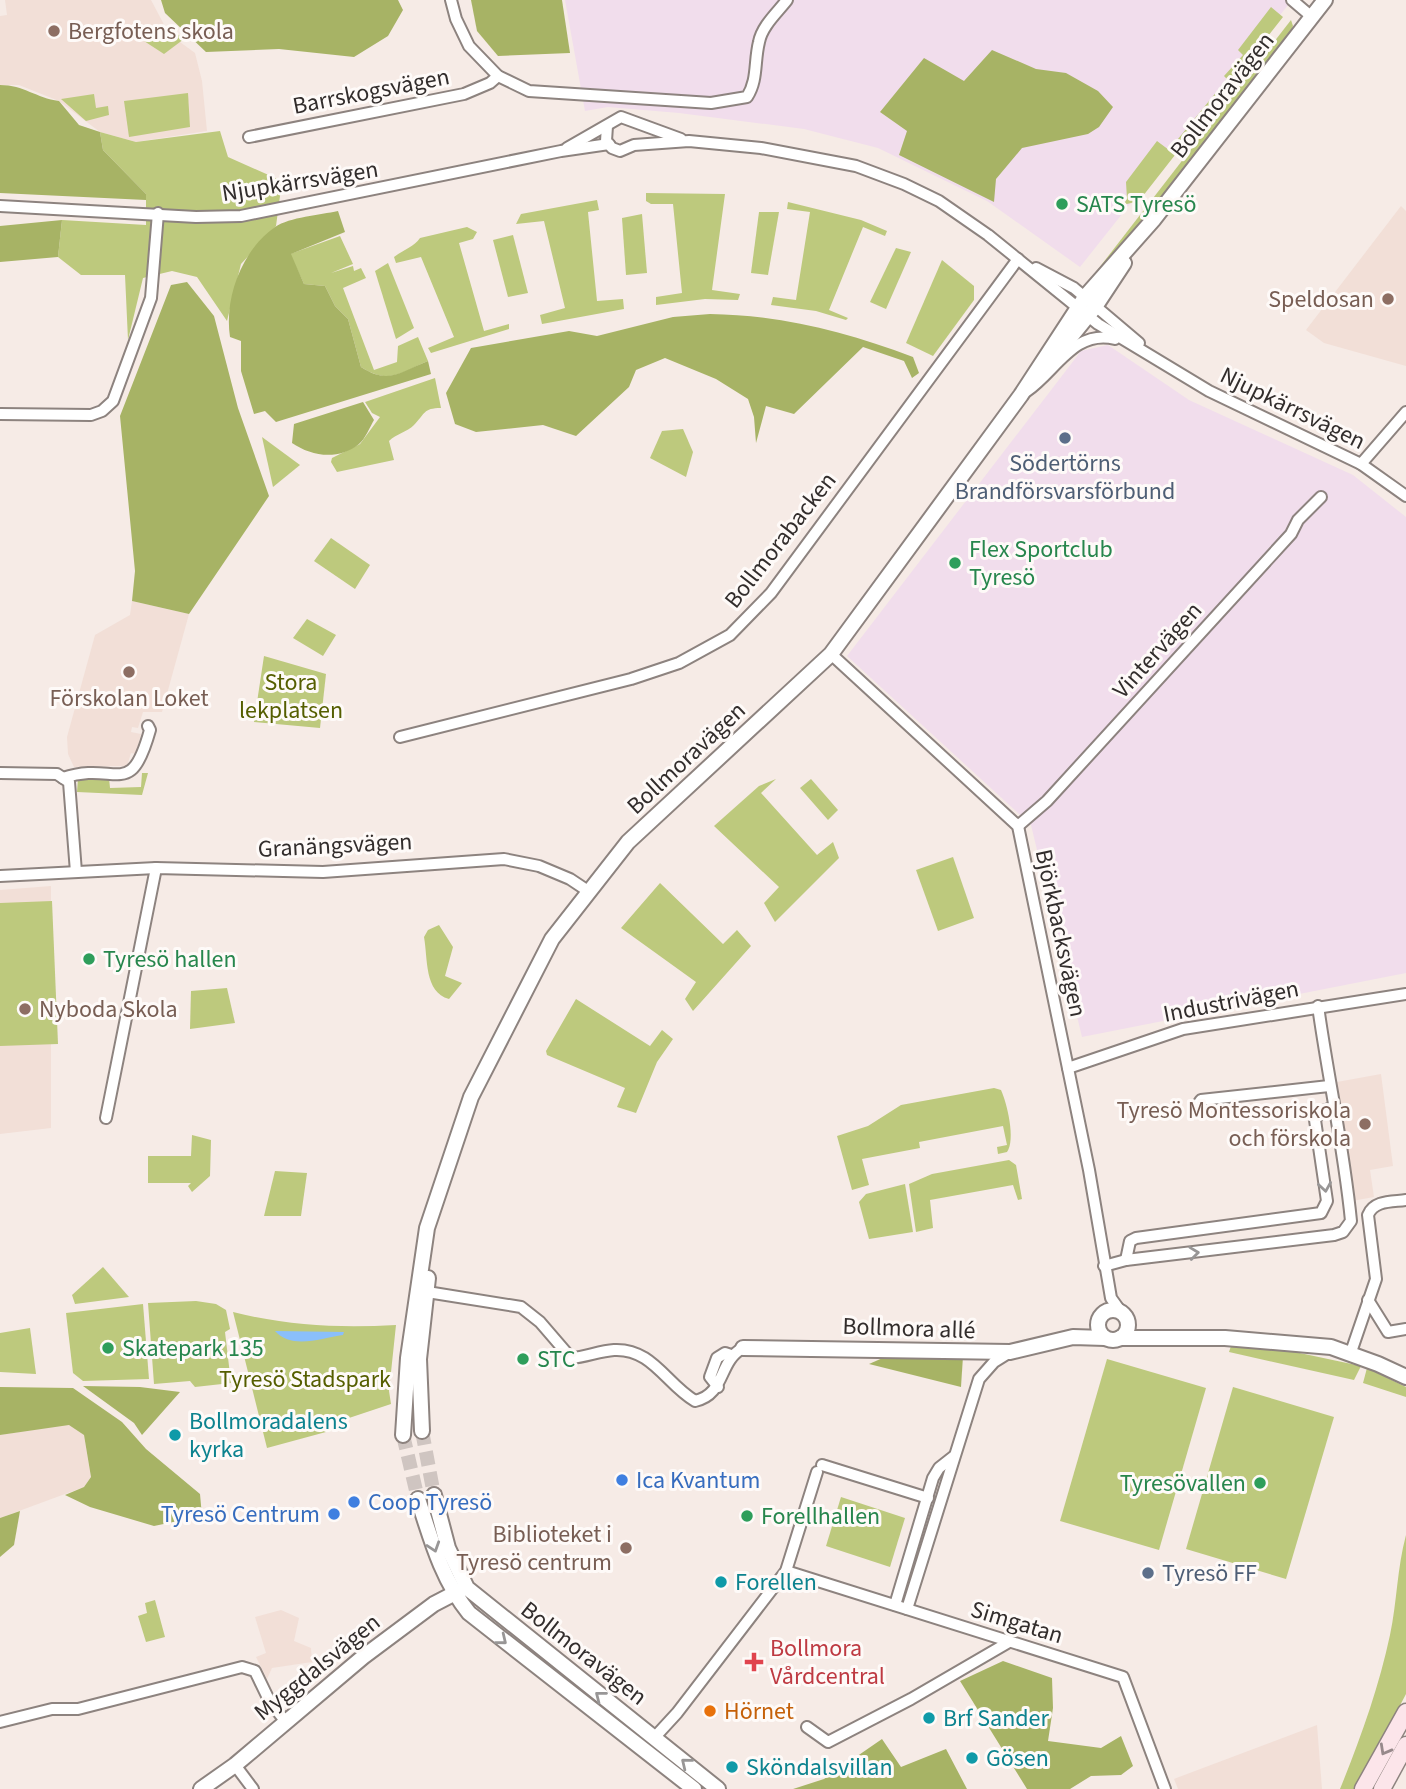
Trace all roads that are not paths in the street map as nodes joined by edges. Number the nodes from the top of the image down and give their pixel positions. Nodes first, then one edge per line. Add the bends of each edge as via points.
1 (452, 0) edge
2 (787, 0) edge
3 (1292, 0) edge
4 (1325, 0) edge
5 (1312, 17) junction
6 (498, 76) junction
7 (622, 98) junction
8 (611, 122) junction
9 (633, 122) junction
10 (249, 137) dead end
11 (689, 141) junction
12 (609, 144) junction
13 (634, 145) junction
14 (561, 151) junction
15 (0, 206) edge
16 (158, 213) junction
17 (1018, 258) junction
18 (1086, 307) junction
19 (1125, 341) junction
20 (1160, 360) junction
21 (1021, 395) junction
22 (1406, 412) edge
23 (0, 414) edge
24 (1361, 464) junction
25 (1406, 496) edge
26 (1321, 497) dead end
27 (831, 654) junction
28 (148, 726) dead end
29 (400, 737) dead end
30 (0, 773) edge
31 (63, 778) junction
32 (1018, 826) junction
33 (156, 868) junction
34 (76, 872) junction
35 (0, 876) edge
36 (588, 891) junction
37 (1406, 994) edge
38 (1318, 1006) junction
39 (1068, 1068) junction
40 (1329, 1086) junction
41 (1334, 1107) junction
42 (1194, 1110) dead end
43 (106, 1118) dead end
44 (1406, 1200) edge
45 (1126, 1260) junction
46 (1104, 1266) junction
47 (421, 1291) junction
48 (1368, 1300) junction
49 (1113, 1312) junction
50 (1406, 1329) edge
51 (1073, 1337) junction
52 (1152, 1337) junction
53 (1105, 1338) junction
54 (1120, 1338) junction
55 (737, 1352) joint
56 (1010, 1352) junction
57 (1350, 1354) junction
58 (1406, 1377) edge
59 (422, 1431) tunnel mouth
60 (404, 1435) tunnel mouth
61 (953, 1457) junction
62 (433, 1495) tunnel mouth
63 (928, 1498) junction
64 (418, 1499) tunnel mouth
65 (786, 1571) junction
66 (460, 1591) junction
67 (895, 1605) junction
68 (907, 1609) junction
69 (1009, 1642) junction
70 (1406, 1712) edge
71 (0, 1722) edge
72 (286, 1722) junction
73 (807, 1727) dead end
74 (654, 1738) junction
75 (1406, 1745) edge
76 (645, 1751) junction
77 (235, 1765) junction
78 (201, 1789) edge
79 (253, 1789) edge
80 (694, 1789) edge
81 (718, 1789) edge
82 (1165, 1789) edge
83 (1363, 1789) edge
84 (1382, 1789) edge

1 - 6 street via 469,46
2 - 7 street via 765,26 754,86 747,97 711,103
3 - 5 street
4 - 5 street, Bollmoravägen
5 - 18 street, Bollmoravägen
6 - 7 street via 529,91
6 - 10 street, Barrskogsvägen via 464,94
7 - 8 street
7 - 9 street
8 - 9 street, Njupkärrsvägen
8 - 12 street via 605,136
8 - 14 street, Njupkärrsvägen
9 - 11 street, Njupkärrsvägen
9 - 13 street via 638,135
11 - 13 street, Njupkärrsvägen
11 - 17 street, Njupkärrsvägen via 761,148 856,166 939,201
12 - 13 street, Njupkärrsvägen via 620,151
12 - 14 street, Njupkärrsvägen
14 - 16 street, Njupkärrsvägen via 273,212 196,217
15 - 16 street, Njupkärrsvägen
16 - 23 street via 151,298 113,401 91,415
17 - 18 street, Njupkärrsvägen
17 - 29 street, Bollmorabacken via 771,593 730,635 679,663 631,679
18 - 19 street, Njupkärrsvägen
18 - 20 street, Njupkärrsvägen
18 - 21 street, Bollmoravägen
19 - 20 street, Njupkärrsvägen
19 - 21 street, Bollmoravägen via 1106,336 1077,343 1045,378
20 - 24 street, Njupkärrsvägen via 1209,391
21 - 27 street, Bollmoravägen
22 - 24 street
24 - 25 street, Njupkärrsvägen
26 - 32 street, Vintervägen via 1047,801
27 - 32 street, Björkbacksvägen
27 - 36 street, Bollmoravägen via 628,842
28 - 31 street via 136,769 128,774 78,773
30 - 31 street via 57,774
31 - 34 street via 69,782
32 - 39 street, Björkbacksvägen
33 - 34 street, Granängsvägen
33 - 36 street, Granängsvägen via 323,872 504,859 539,866
33 - 43 street
34 - 35 street, Granängsvägen
36 - 47 street, Bollmoravägen via 552,939 471,1097 440,1189
37 - 38 street, Industrivägen
38 - 39 street, Industrivägen via 1182,1029
38 - 40 street
39 - 46 street, Björkbacksvägen
40 - 41 street
40 - 42 street via 1201,1100
41 -> 45 street via 1320,1112 1315,1120 1327,1201 1321,1213 1136,1238 1130,1241
45 -> 41 street via 1343,1232 1350,1214
44 - 48 street via 1378,1203 1367,1214 1376,1279
45 - 46 street
46 - 49 street, Björkbacksvägen
47 - 55 street via 521,1307 571,1358 617,1350 633,1352 650,1359 695,1401 707,1398 718,1387
47 - 59 street, Bollmoravägen
47 - 60 street, Bollmoravägen via 404,1392
48 - 50 street via 1388,1332
48 - 57 street
49 - 51 street, Bollmora allé
49 - 52 street
49 - 53 street via 1098,1327
49 - 54 street via 1126,1332
51 - 53 street, Bollmora allé
51 - 56 street, Bollmora allé
52 - 54 street, Bollmora allé
52 - 57 street, Bollmora allé via 1225,1338 1331,1348
53 - 54 street, Bollmora allé
55 - 56 street, Bollmora allé
56 - 61 street via 979,1379
57 - 58 street, Bollmora allé
61 - 63 street via 939,1468
61 - 68 street
62 - 66 street, Bollmoravägen
63 - 65 street via 819,1468
63 - 67 street
64 -> 66 street, Bollmoravägen via 439,1563
65 - 67 street, Simgatan
65 - 74 street
66 - 72 street, Myggdalsvägen via 355,1663
74 -> 66 street, Bollmoravägen
66 -> 76 street, Bollmoravägen via 469,1613
67 - 68 street, Simgatan
68 - 69 street, Simgatan
69 - 73 street via 828,1742
69 - 82 street, Simgatan via 1123,1677
70 -> 83 main road
71 - 72 street, Myggdalsvägen via 52,1709 78,1709 242,1667 256,1671 270,1702
72 - 77 street, Myggdalsvägen
74 - 76 street
81 -> 74 street, Bollmoravägen
75 - 84 main road
76 - 80 street, Bollmoravägen
77 - 78 street, Myggdalsvägen
77 - 79 street

